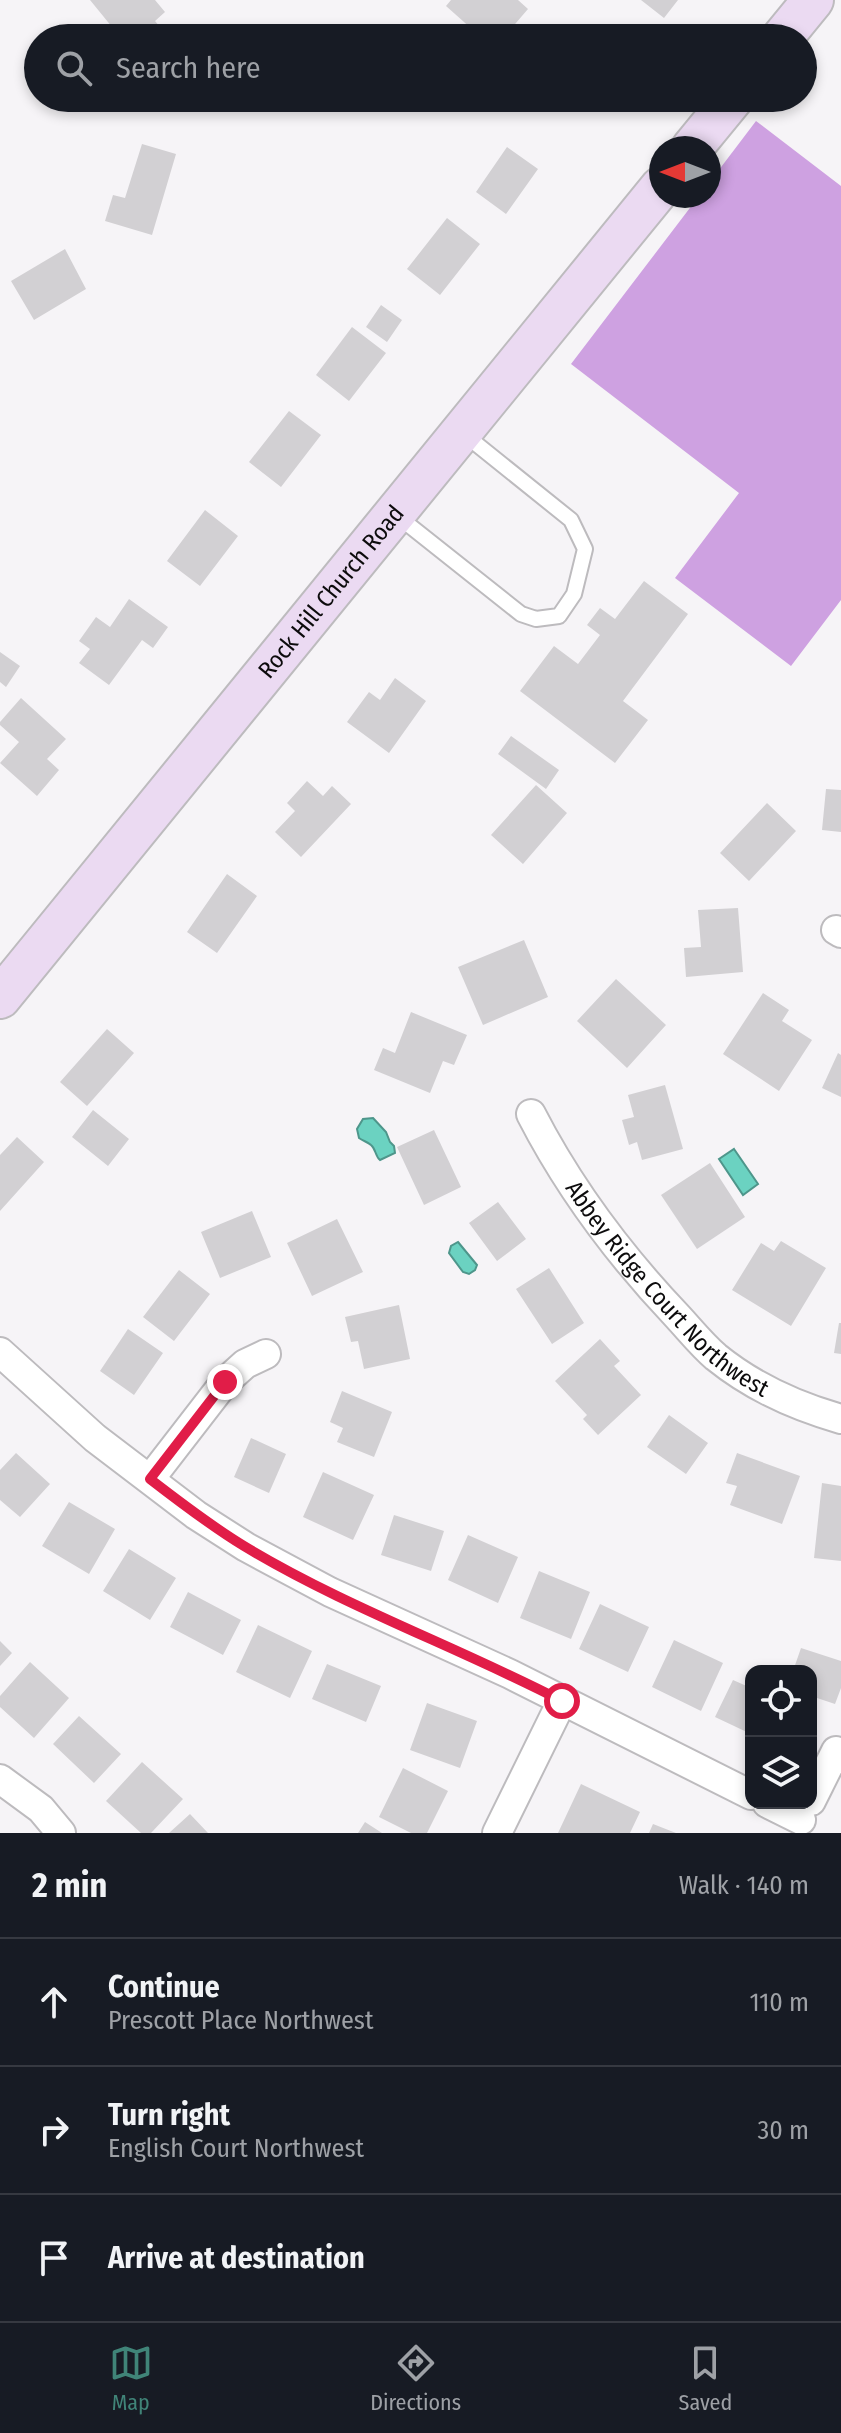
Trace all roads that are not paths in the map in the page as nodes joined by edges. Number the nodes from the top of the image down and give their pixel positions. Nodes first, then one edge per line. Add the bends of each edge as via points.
1 (813, 0) edge
2 (793, 24) edge
3 (722, 112) edge
4 (702, 136) edge
5 (649, 202) edge
6 (462, 432) junction
7 (395, 514) junction
8 (0, 998) edge
9 (531, 1114) dead end
10 (0, 1352) edge
11 (266, 1354) dead end
12 (841, 1419) edge
13 (150, 1479) junction
14 (562, 1701) junction
15 (836, 1751) dead end
16 (0, 1779) edge
17 (745, 1792) edge
18 (804, 1814) edge
19 (61, 1833) edge
20 (497, 1833) edge

1 - 2 street
3 - 4 street
5 - 6 street, Rock Hill Church Road
6 - 7 street, Rock Hill Church Road
6 - 7 lane via 571,520 585,549 574,594 559,616 536,619 521,614
7 - 8 street, Rock Hill Church Road
9 - 12 street, Abbey Ridge Court Northwest via 584,1202 652,1290 714,1355 782,1399
10 - 13 street via 95,1438
11 - 13 street via 225,1382
13 - 14 street via 260,1555
14 - 17 street
14 - 20 street
15 - 18 street
16 - 19 street via 41,1809

